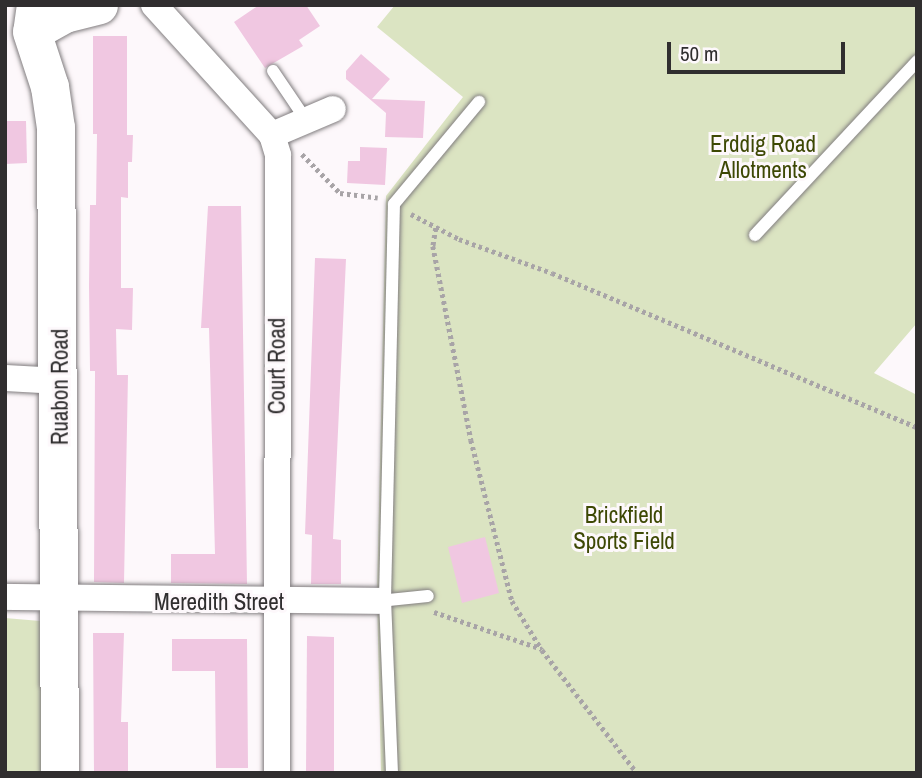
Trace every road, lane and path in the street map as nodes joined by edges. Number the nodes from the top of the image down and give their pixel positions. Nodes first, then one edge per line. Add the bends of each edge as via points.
1 (99, 5) edge
2 (154, 5) edge
3 (24, 25) edge
4 (917, 61) edge
5 (273, 71) dead end
6 (479, 102) dead end
7 (333, 109) dead end
8 (306, 120) junction
9 (272, 135) junction
10 (394, 204) junction
11 (436, 228) junction
12 (755, 235) dead end
13 (5, 378) edge
14 (60, 381) junction
15 (917, 427) edge
16 (428, 596) joint
17 (5, 597) edge
18 (58, 600) junction
19 (382, 600) junction
20 (275, 603) junction
21 (542, 650) junction
22 (60, 773) edge
23 (277, 773) edge
24 (392, 773) edge
25 (637, 773) edge

1 - 3 main road
2 - 9 street
3 - 14 main road, Ruabon Road via 50,87 56,128
4 - 12 lane
5 - 8 lane
6 - 10 lane
7 - 8 street
8 - 9 street
9 - 10 path via 311,160 340,193
9 - 20 street, Court Road via 278,155
10 - 11 path
10 - 19 lane
11 - 15 path
11 - 21 path via 433,246 471,440 506,585 518,614
13 - 14 street
14 - 18 main road, Ruabon Road
16 - 19 lane
16 - 21 path via 433,612
17 - 18 street, Meredith Street
18 - 20 street, Meredith Street
18 - 22 main road, Ruabon Road
19 - 20 street, Meredith Street
19 - 24 lane
20 - 23 street, Court Road
21 - 25 path

